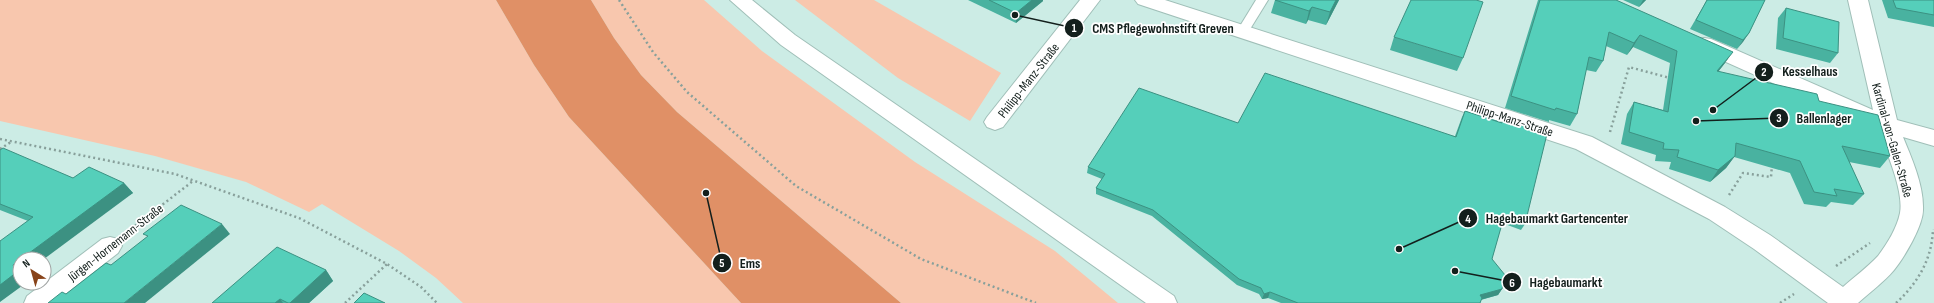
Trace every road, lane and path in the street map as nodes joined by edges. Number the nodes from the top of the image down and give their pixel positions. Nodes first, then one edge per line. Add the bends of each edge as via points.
1 (619, 0) edge
2 (740, 0) edge
3 (1090, 0) edge
4 (1145, 0) edge
5 (1262, 0) edge
6 (1858, 0) edge
7 (1243, 31) junction
8 (1690, 38) edge
9 (1673, 78) edge
10 (995, 122) dead end
11 (1887, 125) junction
12 (1934, 138) edge
13 (0, 139) edge
14 (11, 142) junction
15 (0, 149) edge
16 (1604, 154) junction
17 (1772, 163) edge
18 (193, 181) junction
19 (1716, 214) junction
20 (1873, 240) dead end
21 (110, 246) joint
22 (1853, 256) dead end
23 (387, 264) junction
24 (1159, 300) edge
25 (1844, 302) edge
26 (36, 303) edge
27 (345, 303) edge
28 (437, 303) edge
29 (1036, 303) edge

1 - 29 path via 653,52 687,92 796,186 921,259
2 - 24 street via 788,40
3 - 10 street, Philipp-Manz-Straße
4 - 7 street, Philipp-Manz-Straße
5 - 7 lane
6 - 11 street, Kardinal-von-Galen-Straße
7 - 16 street, Philipp-Manz-Straße via 1560,134
8 - 11 street
9 - 16 path via 1629,67
11 - 12 street
11 - 25 street, Kardinal-von-Galen-Straße via 1901,160 1910,193 1912,211 1908,228 1886,263
13 - 14 path
14 - 15 path
14 - 18 path via 175,174
16 - 19 street, Philipp-Manz-Straße
17 - 19 path via 1771,177 1743,173
18 - 21 path, Jürgen-Hornemann-Straße
18 - 23 path via 299,218
19 - 25 street, Philipp-Manz-Straße via 1767,246
20 - 22 path
21 - 26 street, Jürgen-Hornemann-Straße
23 - 27 path
23 - 28 path via 421,287

